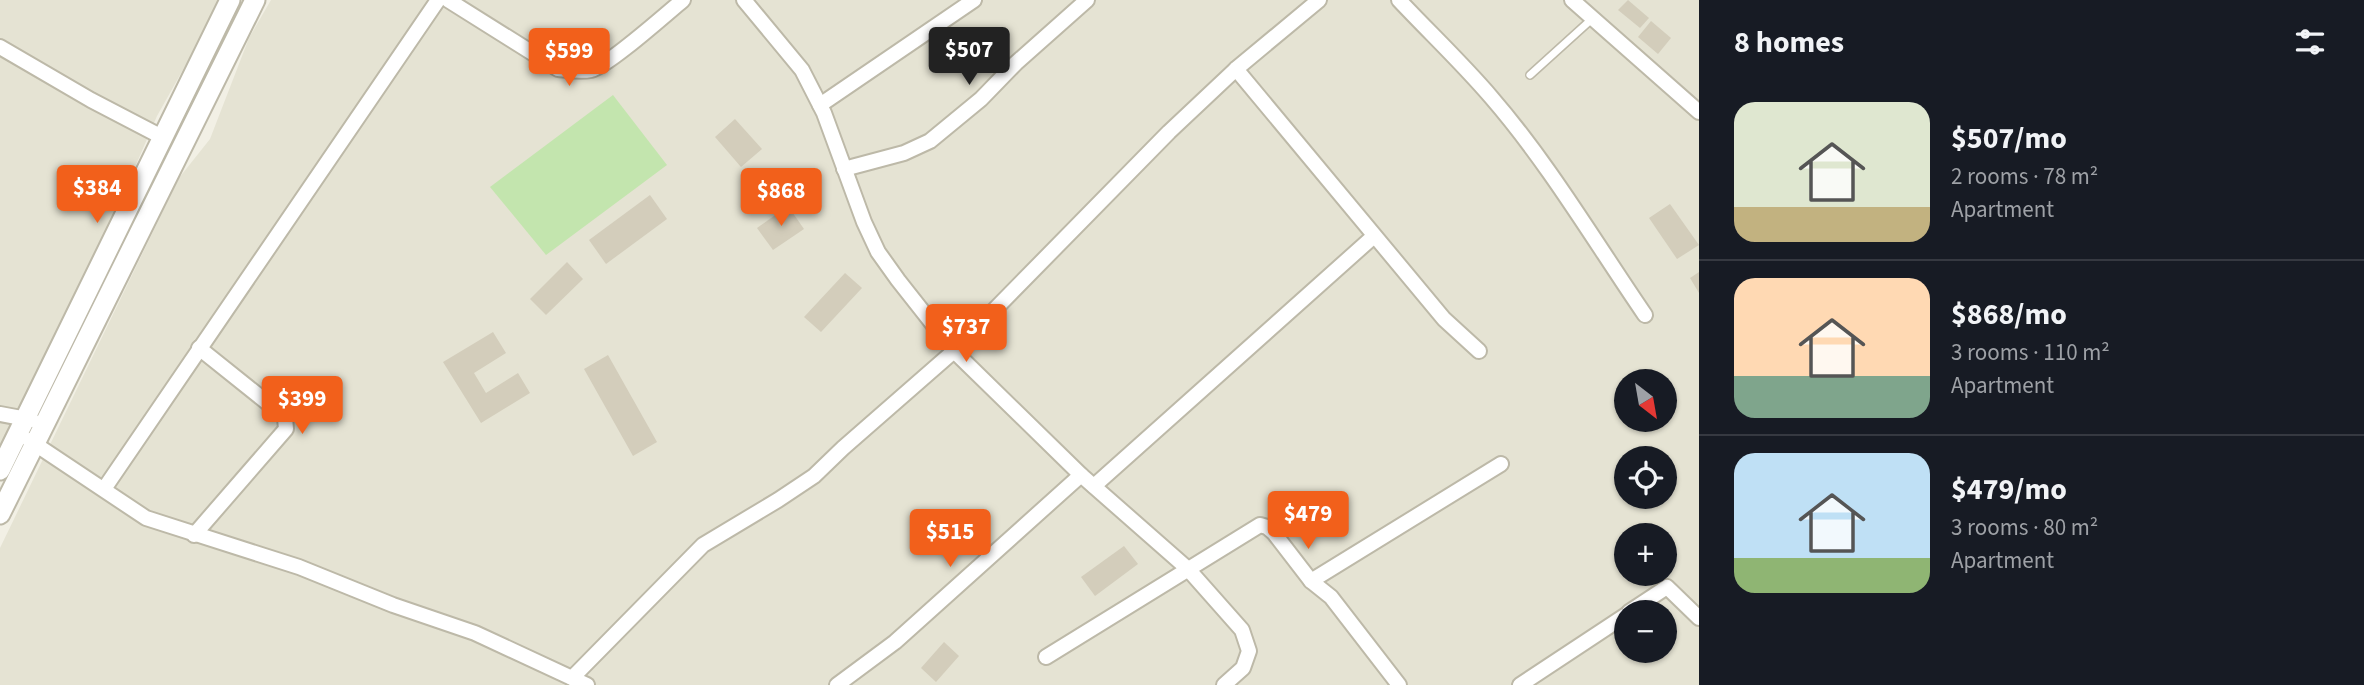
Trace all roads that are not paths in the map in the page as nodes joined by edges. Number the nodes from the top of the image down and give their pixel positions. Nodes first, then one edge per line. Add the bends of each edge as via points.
1 (230, 0) edge
2 (255, 0) edge
3 (438, 0) edge
4 (448, 0) edge
5 (683, 0) edge
6 (744, 0) edge
7 (974, 0) edge
8 (1087, 0) edge
9 (1319, 0) edge
10 (1399, 0) edge
11 (1572, 0) edge
12 (1592, 18) junction
13 (0, 47) edge
14 (1236, 69) junction
15 (1530, 75) dead end
16 (820, 105) junction
17 (1699, 111) edge
18 (162, 137) junction
19 (844, 169) junction
20 (1374, 236) junction
21 (1645, 315) dead end
22 (78, 333) junction
23 (199, 348) junction
24 (954, 351) junction
25 (1479, 351) dead end
26 (0, 414) edge
27 (30, 430) junction
28 (1501, 464) dead end
29 (0, 470) edge
30 (1081, 475) junction
31 (1094, 486) junction
32 (104, 489) junction
33 (0, 514) edge
34 (194, 534) junction
35 (1188, 569) junction
36 (1311, 581) junction
37 (1648, 600) edge
38 (1699, 618) edge
39 (1614, 623) edge
40 (1046, 657) dead end
41 (572, 678) junction
42 (587, 685) edge
43 (837, 685) edge
44 (1224, 685) edge
45 (1399, 685) edge
46 (1520, 685) edge

1 - 18 street
2 - 22 street
3 - 23 street
4 - 5 street via 558,69 572,71 593,70 609,60
6 - 16 street via 802,69
7 - 16 street
8 - 19 street via 930,141
9 - 14 street
10 - 21 street via 1518,131
11 - 12 street
12 - 15 lane
12 - 17 street
13 - 18 street
14 - 20 street
14 - 24 street
16 - 19 street
18 - 22 street
19 - 24 street via 878,252
20 - 25 street via 1444,319
20 - 31 street
22 - 27 street
23 - 32 street
23 - 34 street via 279,412 286,429
24 - 30 street
24 - 41 street via 814,476 703,545
26 - 27 street
27 - 29 street
27 - 32 street
27 - 33 street
28 - 36 street
30 - 31 street
30 - 43 street via 895,642
31 - 35 street
32 - 34 street via 146,518
34 - 41 street via 299,567 475,634
35 - 36 street via 1260,525 1274,533
35 - 40 street
35 - 44 street via 1242,630 1249,651 1243,668
36 - 45 street via 1331,597
37 - 38 street via 1667,587
39 - 46 street
41 - 42 street

